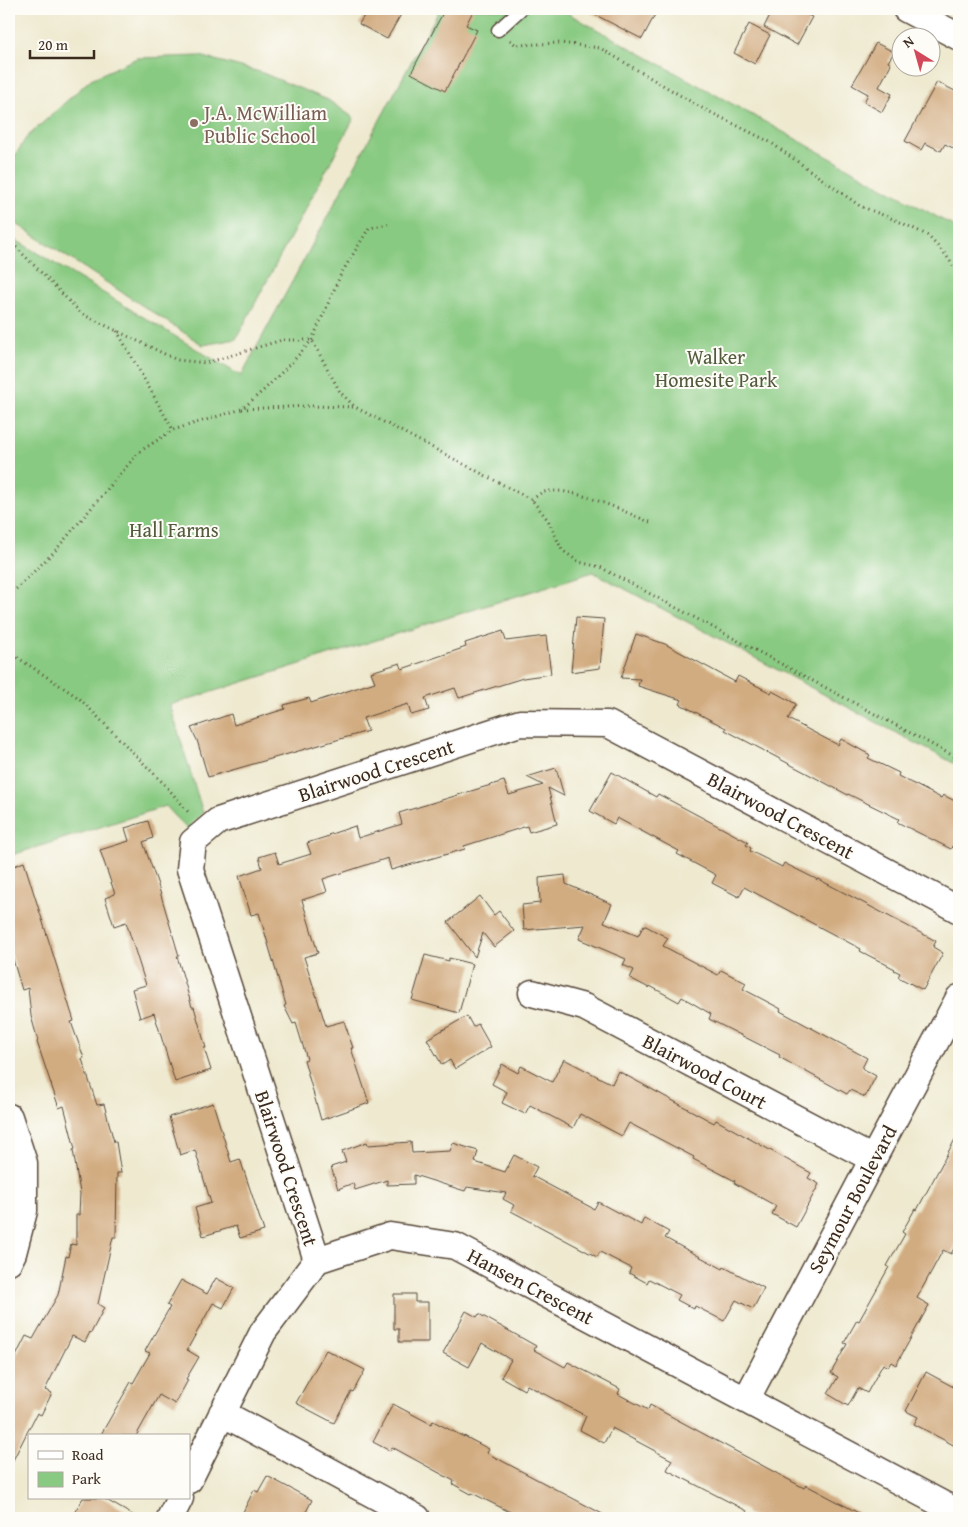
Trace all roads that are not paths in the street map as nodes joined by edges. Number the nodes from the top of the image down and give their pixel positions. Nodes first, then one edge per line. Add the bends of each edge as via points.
1 (521, 9) edge
2 (906, 9) edge
3 (498, 30) dead end
4 (959, 37) edge
5 (959, 910) edge
6 (532, 993) dead end
7 (959, 998) edge
8 (9, 1117) edge
9 (872, 1159) junction
10 (317, 1260) junction
11 (9, 1261) edge
12 (746, 1400) junction
13 (222, 1413) junction
14 (190, 1478) edge
15 (179, 1500) edge
16 (959, 1513) edge
17 (170, 1518) edge
18 (417, 1518) edge

1 - 3 lane
2 - 4 street
5 - 10 street, Blairwood Crescent via 608,724 520,723 218,821 193,842 190,869
6 - 9 street, Blairwood Court via 584,1007
7 - 9 street, Seymour Boulevard
8 - 11 street via 24,1163 24,1211
9 - 12 street, Seymour Boulevard
10 - 12 street, Hansen Crescent via 390,1236 455,1246
10 - 13 street via 263,1332
12 - 16 street, Hansen Crescent
13 - 14 street
13 - 18 street
15 - 17 street

